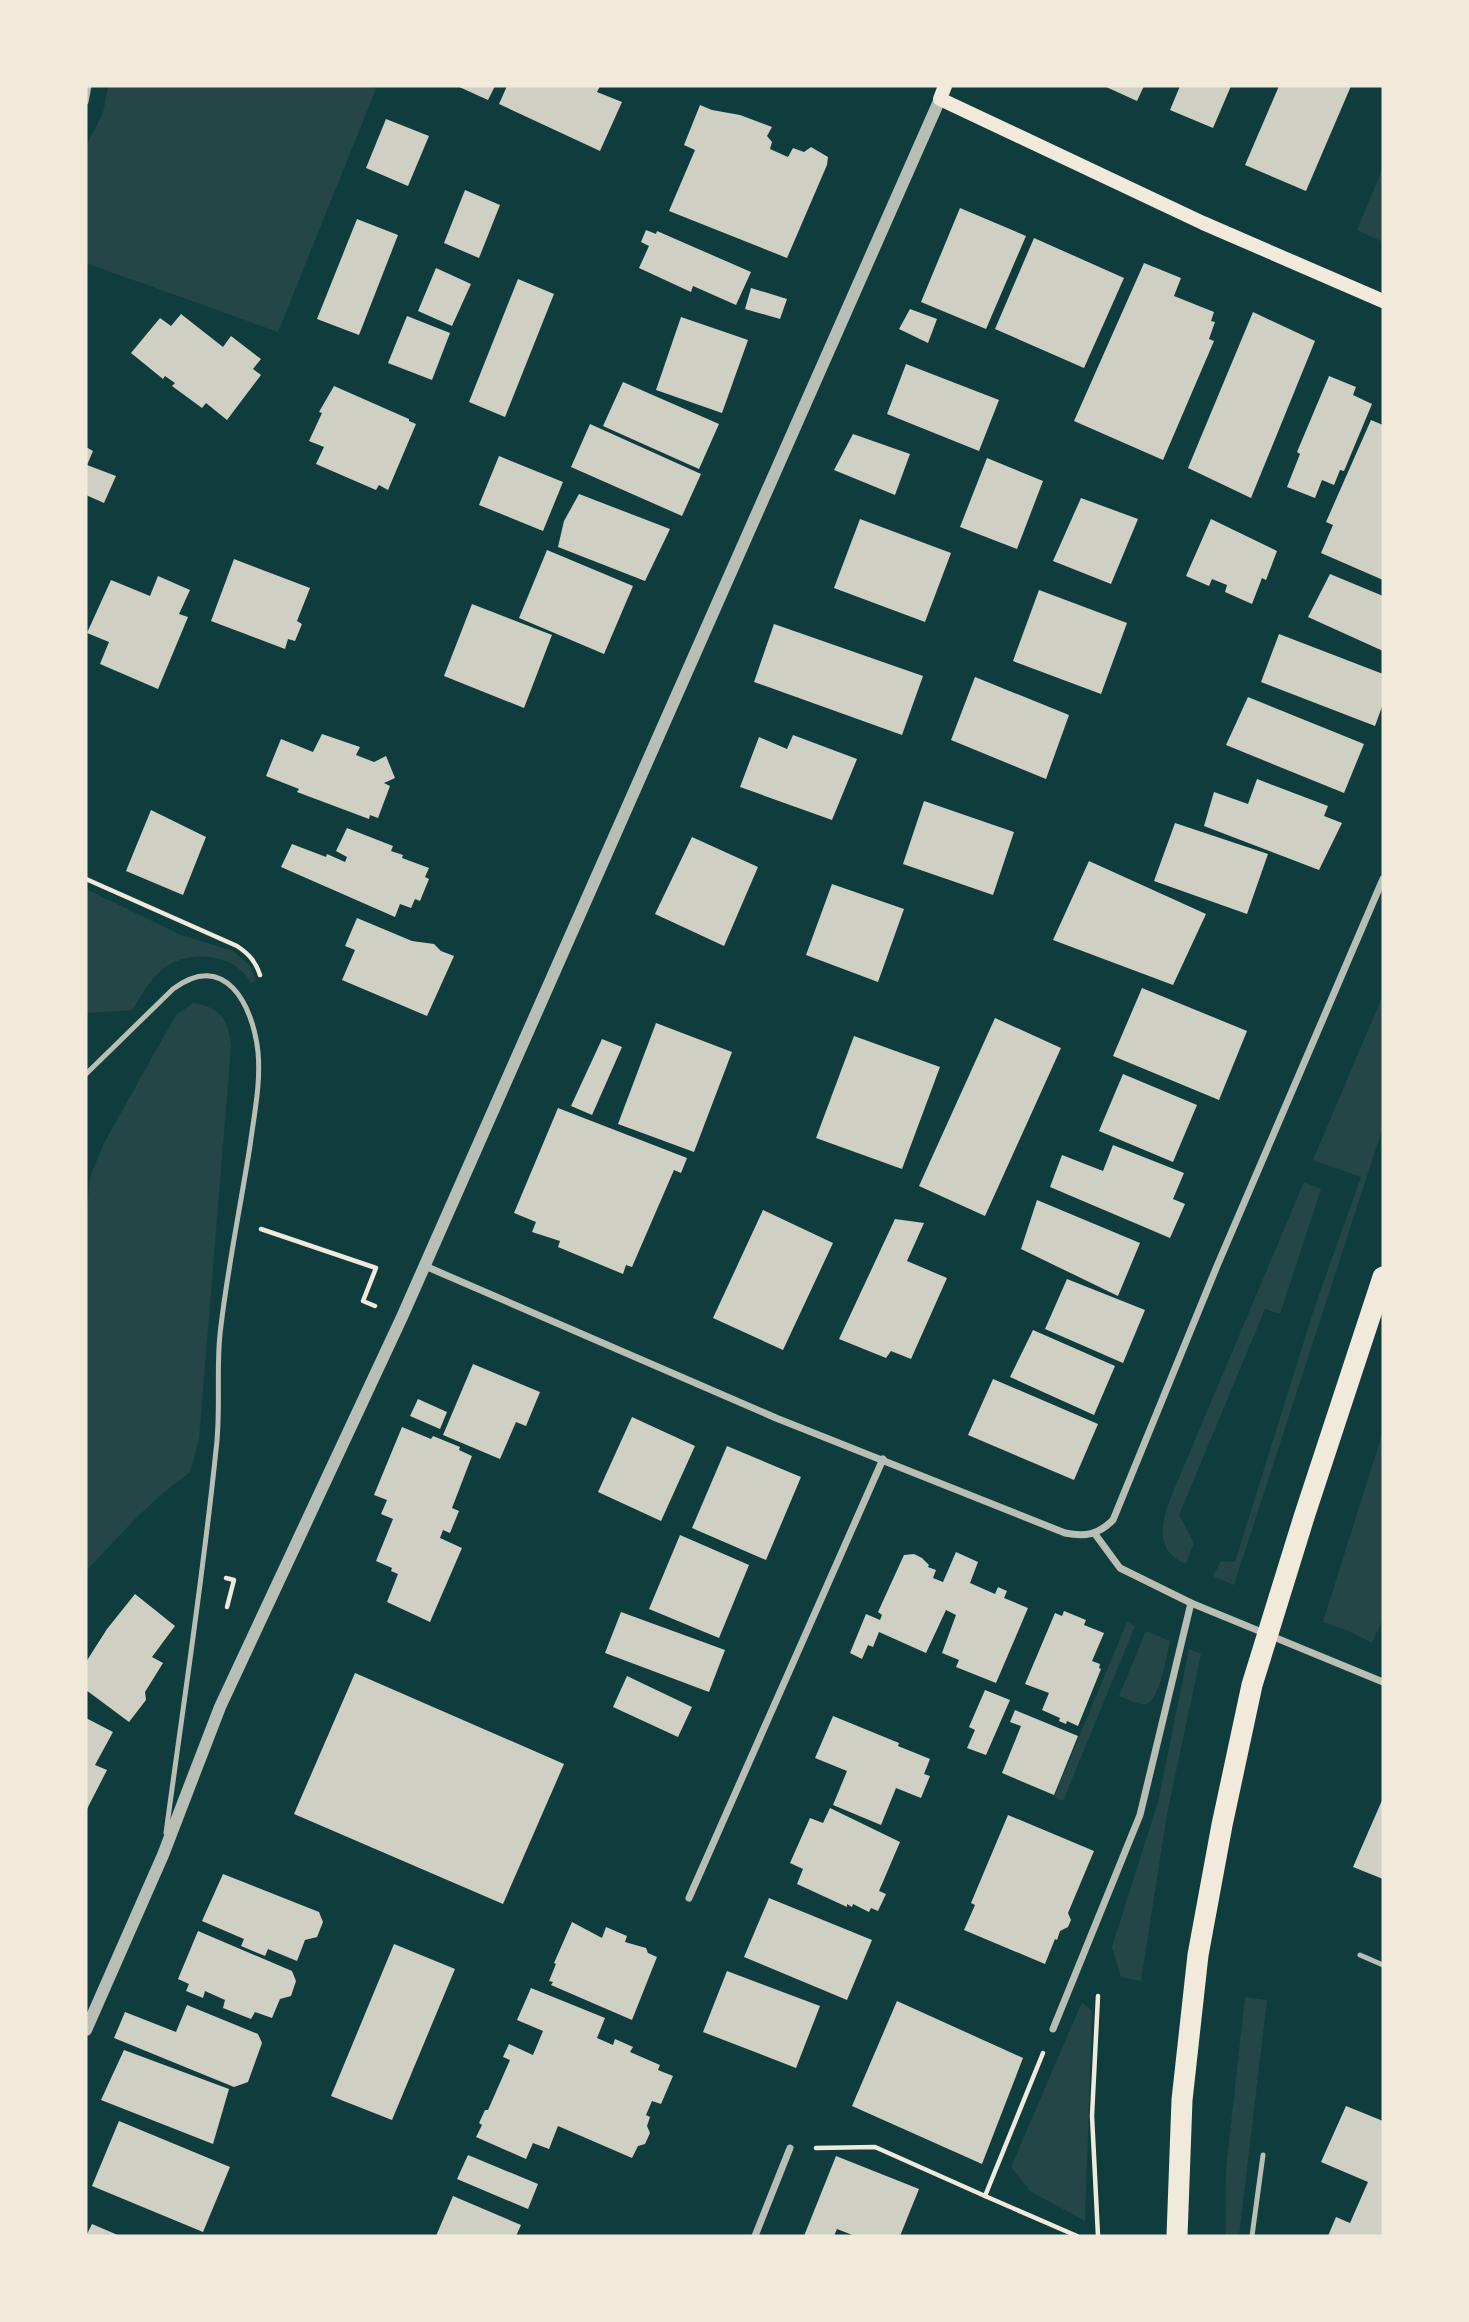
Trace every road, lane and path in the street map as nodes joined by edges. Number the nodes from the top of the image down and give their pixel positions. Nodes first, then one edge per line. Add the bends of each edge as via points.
1 (89, 86) edge
2 (942, 92) edge
3 (86, 102) edge
4 (1383, 301) edge
5 (86, 879) edge
6 (1383, 879) edge
7 (249, 1012) junction
8 (86, 1074) edge
9 (238, 1221) junction
10 (425, 1266) junction
11 (1383, 1277) edge
12 (402, 1317) junction
13 (883, 1459) junction
14 (1095, 1534) junction
15 (234, 1580) dead end
16 (1191, 1603) junction
17 (226, 1612) dead end
18 (1383, 1682) edge
19 (163, 1855) junction
20 (690, 1898) dead end
21 (1086, 1947) junction
22 (1360, 1955) dead end
23 (1383, 1965) edge
24 (1053, 2029) joint
25 (86, 2030) edge
26 (790, 2148) joint
27 (1263, 2155) dead end
28 (985, 2196) junction
29 (755, 2236) edge
30 (1077, 2236) edge
31 (1098, 2236) edge
32 (1177, 2236) edge
33 (1252, 2236) edge

1 - 3 lane
2 - 4 main road via 1203,223
2 - 10 street
5 - 7 path via 247,952 262,982
6 - 14 street via 1113,1520
7 - 8 lane via 235,990 220,979 203,974 188,978
7 - 9 lane via 258,1052 257,1094
9 - 12 path via 376,1268 363,1301
9 - 19 lane via 220,1335 217,1449
10 - 12 street
10 - 13 street via 776,1418
11 - 32 highway via 1252,1685 1198,1955 1182,2100
12 - 19 street via 220,1707
13 - 14 street via 1065,1533
13 - 20 street
14 - 16 street via 1120,1568
15 - 17 path
16 - 18 street
16 - 21 street via 1139,1815
19 - 25 street
21 - 24 street
21 - 31 path via 1099,1978 1092,2116
22 - 23 lane
24 - 28 path
26 - 28 path via 875,2147
26 - 29 street
27 - 33 lane
28 - 30 path

